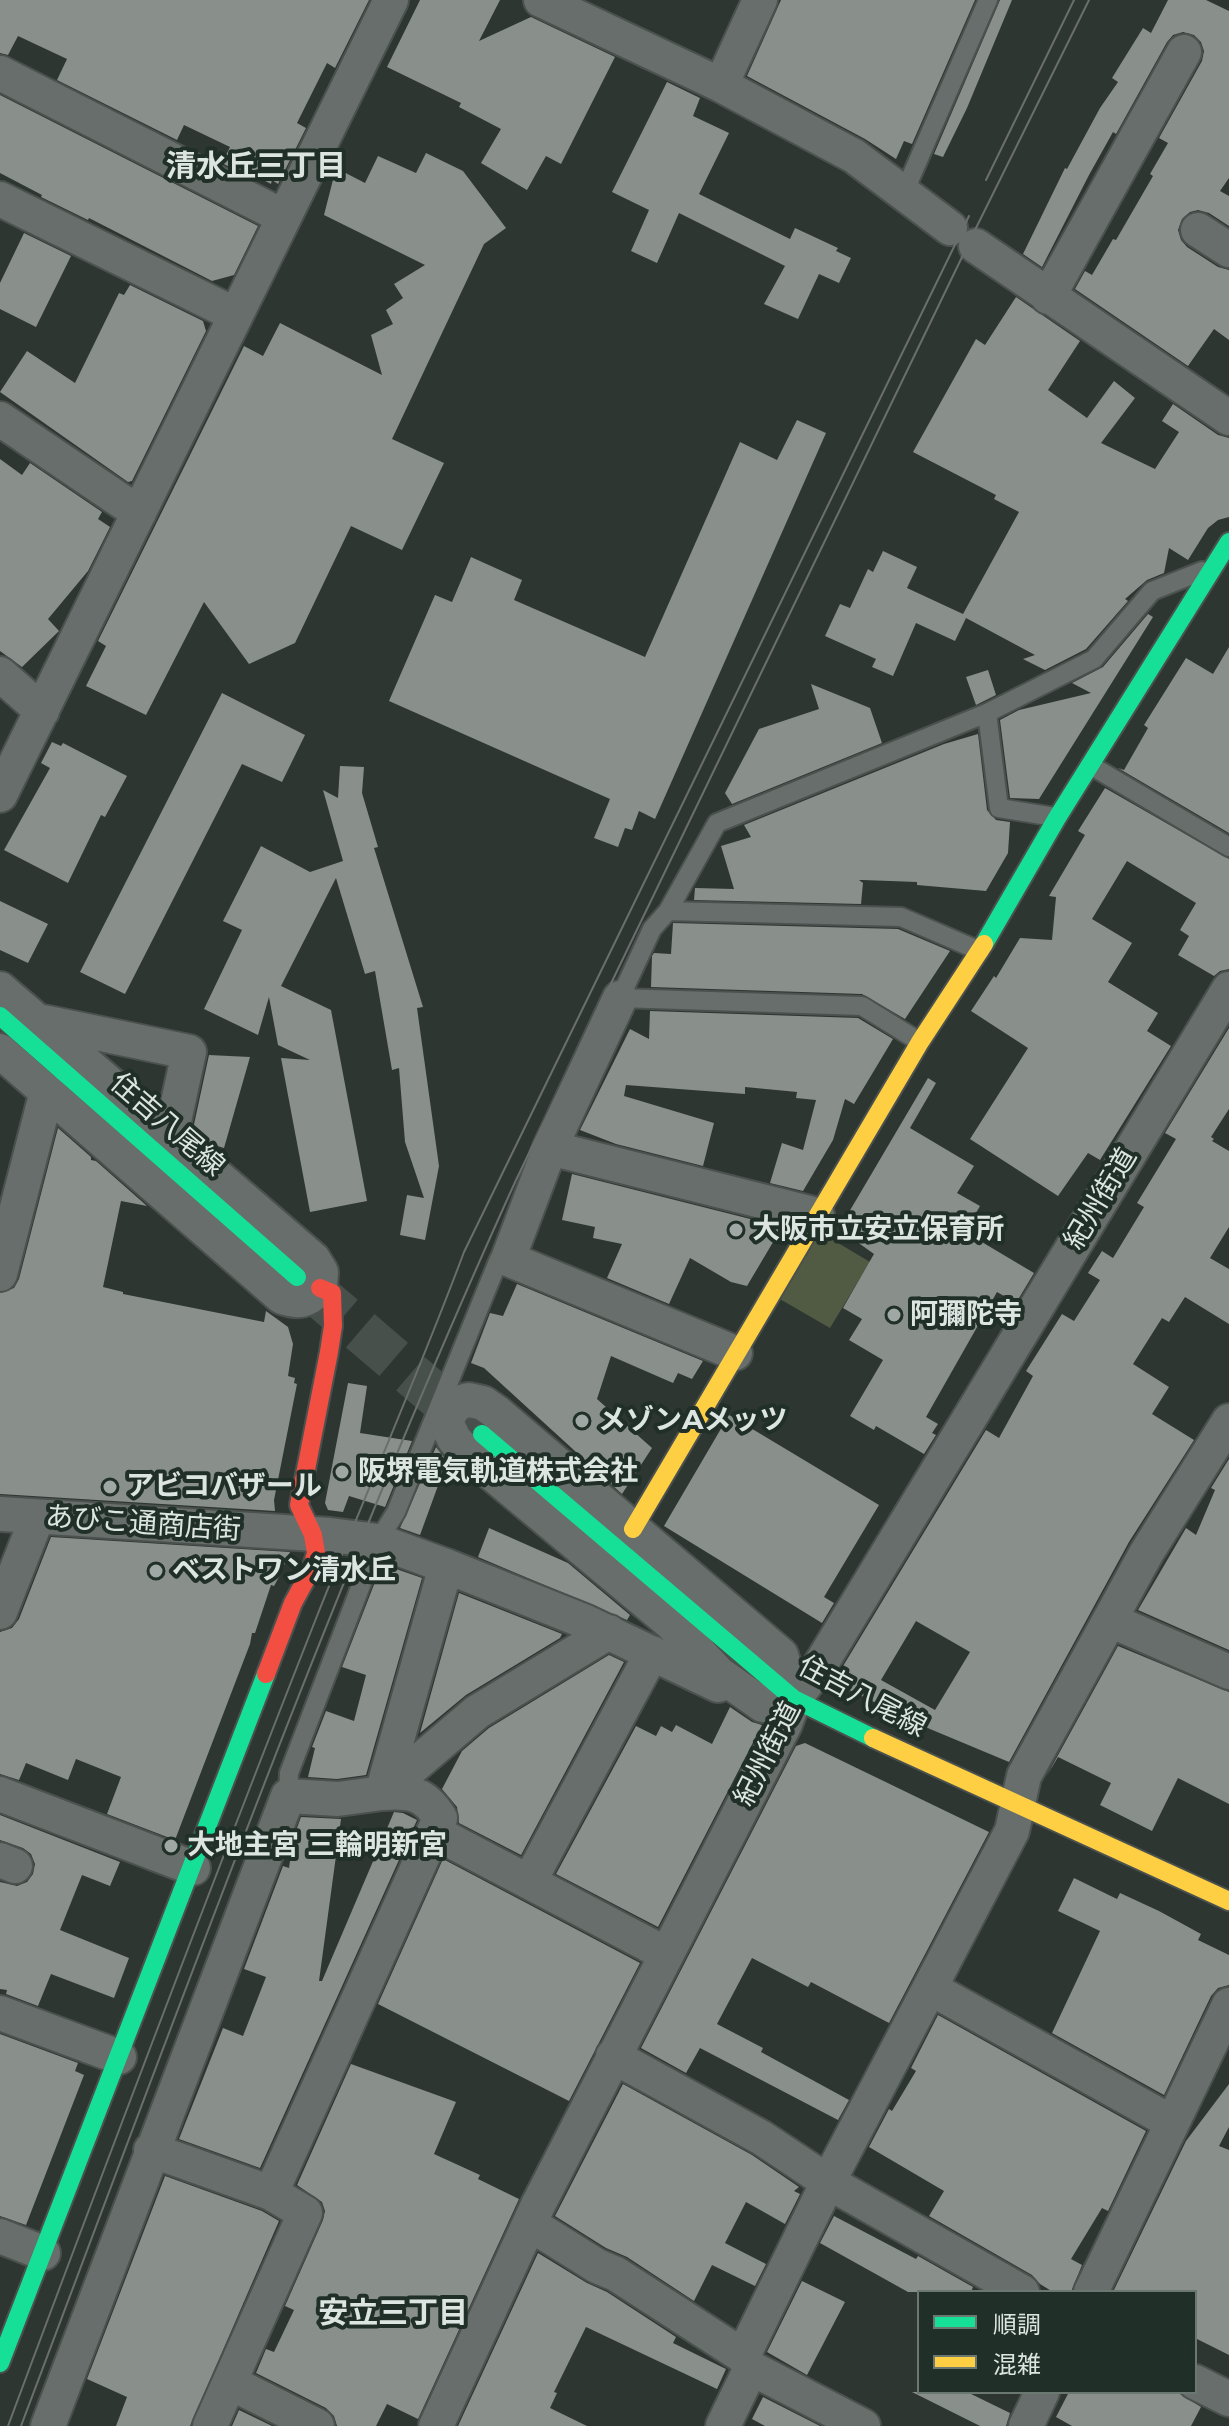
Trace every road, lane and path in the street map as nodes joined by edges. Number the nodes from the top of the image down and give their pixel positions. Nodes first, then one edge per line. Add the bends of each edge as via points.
1 (391, 0) edge
2 (541, 0) edge
3 (760, 0) edge
4 (988, 0) edge
5 (1184, 52) dead end
6 (0, 73) edge
7 (721, 85) junction
8 (903, 195) junction
9 (0, 199) edge
10 (284, 217) junction
11 (1198, 230) dead end
12 (1229, 250) edge
13 (1048, 297) junction
14 (236, 315) junction
15 (1229, 418) edge
16 (0, 419) edge
17 (139, 513) junction
18 (1229, 542) edge
19 (1216, 566) junction
20 (0, 674) edge
21 (42, 711) junction
22 (987, 713) junction
23 (1090, 765) junction
24 (0, 795) edge
25 (1057, 818) junction
26 (1229, 847) edge
27 (668, 911) junction
28 (980, 951) junction
29 (0, 989) edge
30 (1229, 989) edge
31 (620, 998) junction
32 (0, 1016) edge
33 (39, 1021) junction
34 (920, 1042) junction
35 (0, 1051) edge
36 (47, 1091) junction
37 (171, 1135) junction
38 (550, 1148) junction
39 (817, 1215) junction
40 (508, 1259) junction
41 (0, 1274) edge
42 (309, 1283) junction
43 (735, 1353) junction
44 (1227, 1430) edge
45 (482, 1434) tunnel mouth
46 (0, 1514) edge
47 (37, 1518) junction
48 (633, 1529) junction
49 (300, 1534) junction
50 (378, 1541) junction
51 (446, 1566) junction
52 (610, 1574) junction
53 (0, 1612) edge
54 (1112, 1621) junction
55 (671, 1623) junction
56 (597, 1627) junction
57 (650, 1652) junction
58 (1229, 1672) edge
59 (780, 1709) junction
60 (395, 1792) junction
61 (0, 1794) edge
62 (288, 1796) junction
63 (1017, 1805) junction
64 (434, 1832) junction
65 (193, 1868) junction
66 (529, 1882) junction
67 (1229, 1901) edge
68 (666, 1954) junction
69 (930, 1988) junction
70 (1229, 2005) edge
71 (0, 2013) edge
72 (613, 2056) junction
73 (119, 2057) junction
74 (1171, 2122) junction
75 (151, 2150) junction
76 (828, 2182) junction
77 (271, 2193) junction
78 (530, 2224) junction
79 (0, 2236) edge
80 (43, 2253) junction
81 (1018, 2290) edge
82 (1092, 2290) edge
83 (747, 2362) junction
84 (0, 2363) edge
85 (231, 2383) junction
86 (1197, 2383) edge
87 (1041, 2394) edge
88 (1229, 2399) edge
89 (48, 2426) edge
90 (210, 2426) edge
91 (317, 2426) edge
92 (436, 2426) edge
93 (723, 2426) edge
94 (863, 2426) edge
95 (1026, 2426) edge

1 - 10 street
2 - 7 street
3 - 7 street
4 - 8 lane
5 - 13 street
6 - 10 street
7 - 8 street via 854,156
8 - 13 street
9 - 14 street
10 - 14 street
11 - 12 street
13 - 15 street
14 - 17 street
16 - 17 street
17 - 21 street
18 - 19 street
19 - 22 lane via 1152,591 1094,659
19 - 23 street
20 - 21 street
21 - 24 street
22 - 25 lane via 999,808
22 - 27 lane via 717,823
23 - 25 street
23 - 26 lane
25 - 28 street
27 - 28 lane via 901,917
27 - 31 lane via 652,929
28 - 34 street
29 - 33 street
30 - 59 street, 紀州街道 via 819,1667
31 - 34 lane via 862,1006
31 - 38 street
32 - 42 street, 住吉八尾線
33 - 37 street
33 - 37 street via 189,1052
34 - 39 street
35 - 36 street
36 - 41 street
36 - 42 street via 282,1297 308,1299
37 - 42 street via 313,1259 321,1272
38 - 39 street
38 - 40 street
39 - 43 street
40 - 43 street
40 - 50 lane via 499,1259 396,1512
42 - 49 street via 332,1293 333,1326 299,1505
43 - 48 street
44 - 54 street via 1147,1552
45 - 59 street, 住吉八尾線
46 - 47 street, あびこ通商店街
47 - 49 street, あびこ通商店街
47 - 53 street
48 - 52 street via 483,1403 457,1403 449,1412 445,1420 454,1439
48 - 59 street via 781,1655
49 - 50 street, あびこ通商店街
49 - 65 street via 317,1552
50 - 51 street, あびこ通商店街
50 - 62 lane via 289,1773
51 - 56 street, あびこ通商店街
51 - 60 street
52 - 55 street
52 - 56 street
54 - 58 street
54 - 63 street via 1024,1776
55 - 57 street
55 - 59 street via 719,1674
56 - 57 street, あびこ通商店街
56 - 60 street via 477,1712
57 - 59 street, あびこ通商店街
57 - 66 street
59 - 63 street, 住吉八尾線 via 826,1716
59 - 68 street, 紀州街道
60 - 62 street via 338,1799
60 - 64 street via 432,1804 440,1818
61 - 65 street
62 - 75 street
63 - 67 street, 住吉八尾線
63 - 69 street via 1012,1831
64 - 66 street
64 - 77 street
65 - 73 street
66 - 68 street
68 - 72 street, 紀州街道
69 - 74 street
69 - 76 street
70 - 74 street
71 - 73 street
72 - 76 street via 762,2138
72 - 78 street, 紀州街道
73 - 80 street
74 - 82 street
75 - 77 street
75 - 89 street
76 - 81 street
76 - 83 street
77 - 85 street via 305,2213
78 - 83 street
78 - 92 street, 紀州街道
79 - 80 street
80 - 84 street
83 - 93 street
83 - 94 street
85 - 90 street
85 - 91 street
86 - 88 street
87 - 95 street

